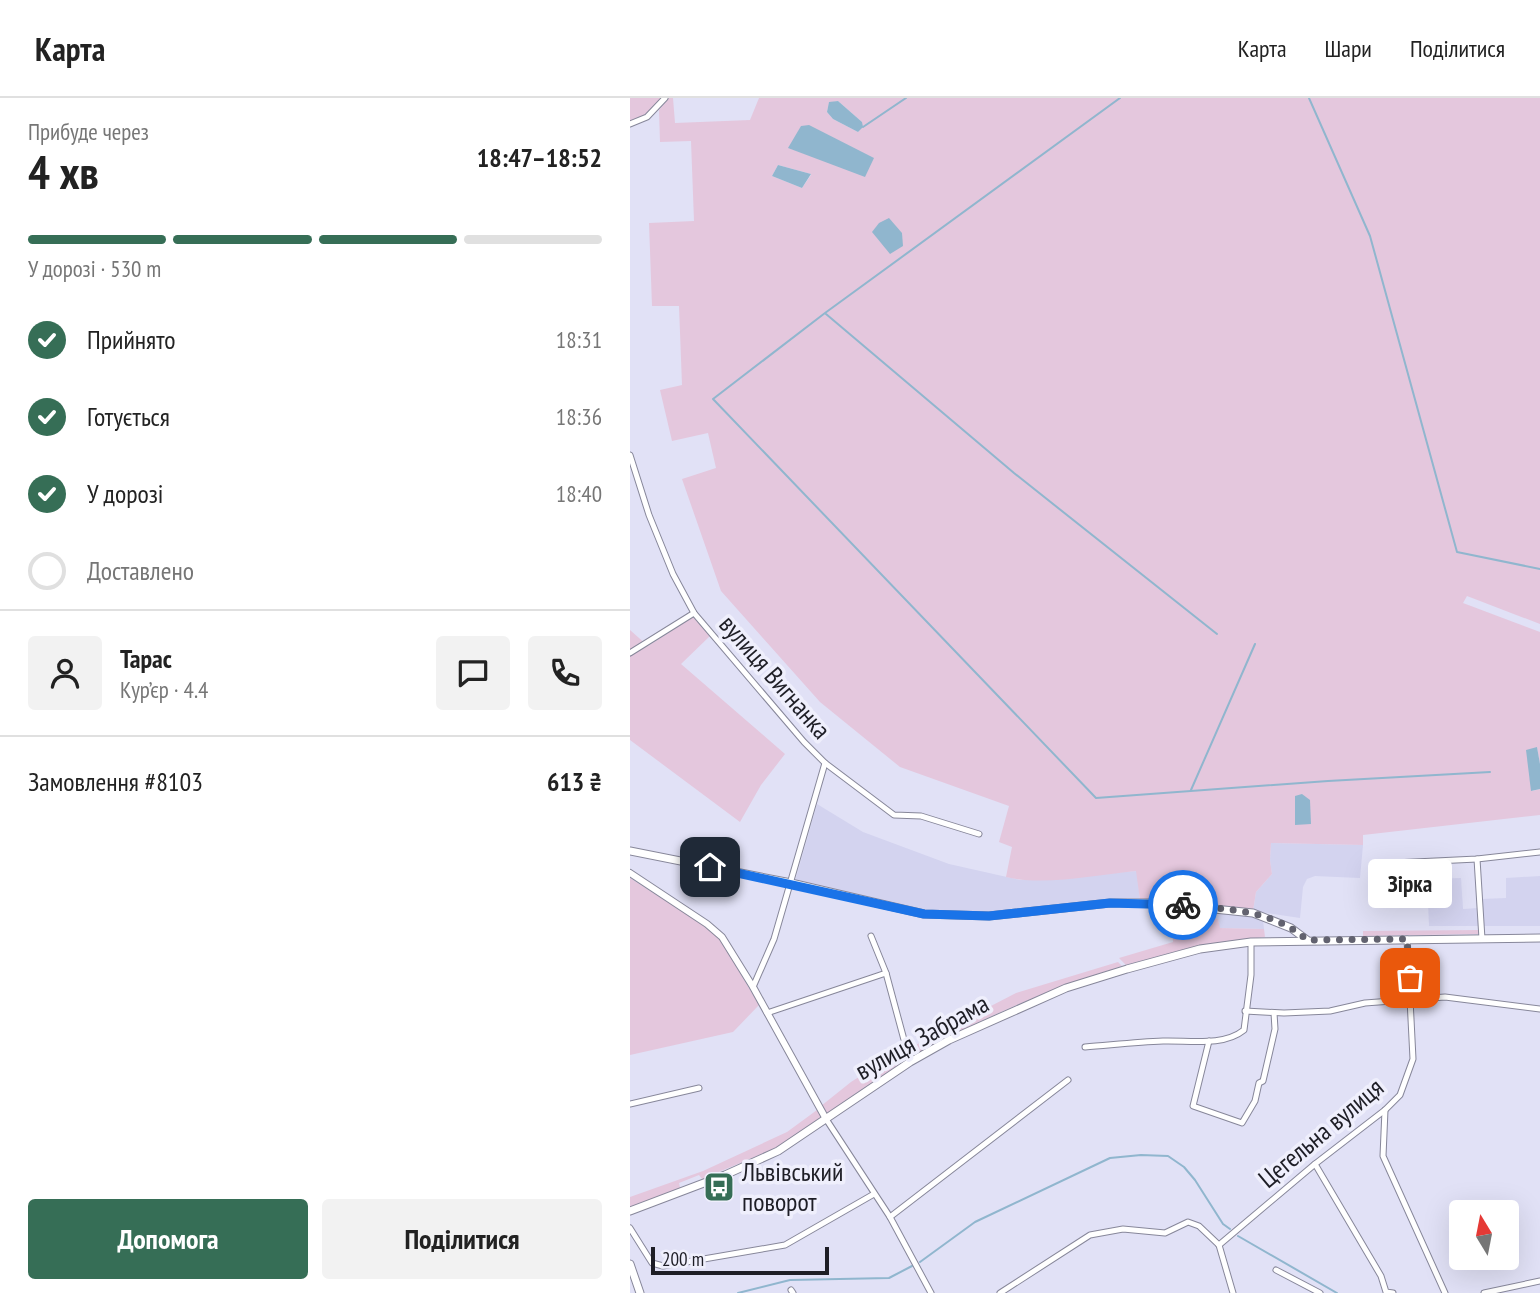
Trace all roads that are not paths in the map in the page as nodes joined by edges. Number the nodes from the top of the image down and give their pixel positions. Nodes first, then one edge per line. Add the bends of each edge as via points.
1 (665, 98) edge
2 (630, 124) edge
3 (630, 455) edge
4 (632, 467) edge
5 (694, 613) junction
6 (630, 653) edge
7 (825, 763) junction
8 (979, 834) dead end
9 (630, 851) edge
10 (1540, 852) edge
11 (1477, 859) junction
12 (1373, 864) dead end
13 (630, 873) edge
14 (791, 883) junction
15 (871, 936) dead end
16 (1540, 938) edge
17 (1407, 939) junction
18 (1482, 939) junction
19 (1307, 940) junction
20 (1251, 942) junction
21 (886, 972) junction
22 (753, 987) junction
23 (1412, 998) junction
24 (1540, 1009) edge
25 (1245, 1012) junction
26 (767, 1013) junction
27 (1274, 1013) junction
28 (1209, 1041) junction
29 (1085, 1047) dead end
30 (910, 1062) junction
31 (1068, 1080) dead end
32 (699, 1088) dead end
33 (630, 1104) edge
34 (1385, 1110) junction
35 (826, 1119) junction
36 (1315, 1164) junction
37 (874, 1194) junction
38 (630, 1211) edge
39 (890, 1217) junction
40 (630, 1228) edge
41 (1219, 1245) junction
42 (630, 1264) edge
43 (1276, 1270) dead end
44 (1540, 1281) edge
45 (1229, 1286) junction
46 (640, 1293) edge
47 (931, 1293) edge
48 (1000, 1293) edge
49 (1226, 1293) edge
50 (1233, 1293) edge
51 (1320, 1293) edge
52 (1393, 1293) edge
53 (1445, 1293) edge
54 (1484, 1293) edge

1 - 2 street via 647,117
3 - 4 street, вулиця Вигнанка
4 - 5 street, вулиця Вигнанка via 673,574
5 - 6 street
5 - 7 street, вулиця Вигнанка
7 - 8 street, вулиця Вигнанка via 894,815 921,816
7 - 14 street
9 - 14 main road
10 - 11 street
11 - 12 street
11 - 18 street
13 - 22 street via 722,937
14 - 19 main road via 924,914 989,916 1110,903 1204,907 1253,913 1279,922
14 - 22 street
15 - 21 street
16 - 18 main road, вулиця Забрама
17 - 18 main road, вулиця Забрама
17 - 19 main road, вулиця Забрама
17 - 23 street, Цегельна вулиця
19 - 20 main road, вулиця Забрама
20 - 25 street
20 - 30 main road, вулиця Забрама via 1200,949 1066,988
21 - 26 street
21 - 30 street
22 - 26 street
23 - 24 street via 1445,997
23 - 27 street via 1330,1011
23 - 34 street, Цегельна вулиця via 1413,1059 1400,1095
25 - 27 street
25 - 28 street via 1244,1030 1238,1035
26 - 35 street
27 - 28 street via 1275,1029 1263,1081 1242,1123 1193,1106
28 - 29 street
30 - 35 main road, вулиця Забрама
31 - 39 street
32 - 33 street
34 - 36 street, Цегельна вулиця
34 - 53 street via 1383,1156
35 - 37 street
35 - 38 main road, вулиця Забрама via 778,1151
36 - 41 street, Цегельна вулиця
36 - 52 street via 1381,1276 1385,1292
37 - 39 street
37 - 40 street via 785,1245 663,1266 652,1263
39 - 47 street
41 - 45 street
41 - 48 street via 1188,1222 1165,1233 1123,1229 1090,1235
42 - 46 main road
43 - 51 street
44 - 54 street
45 - 49 street
45 - 50 street

